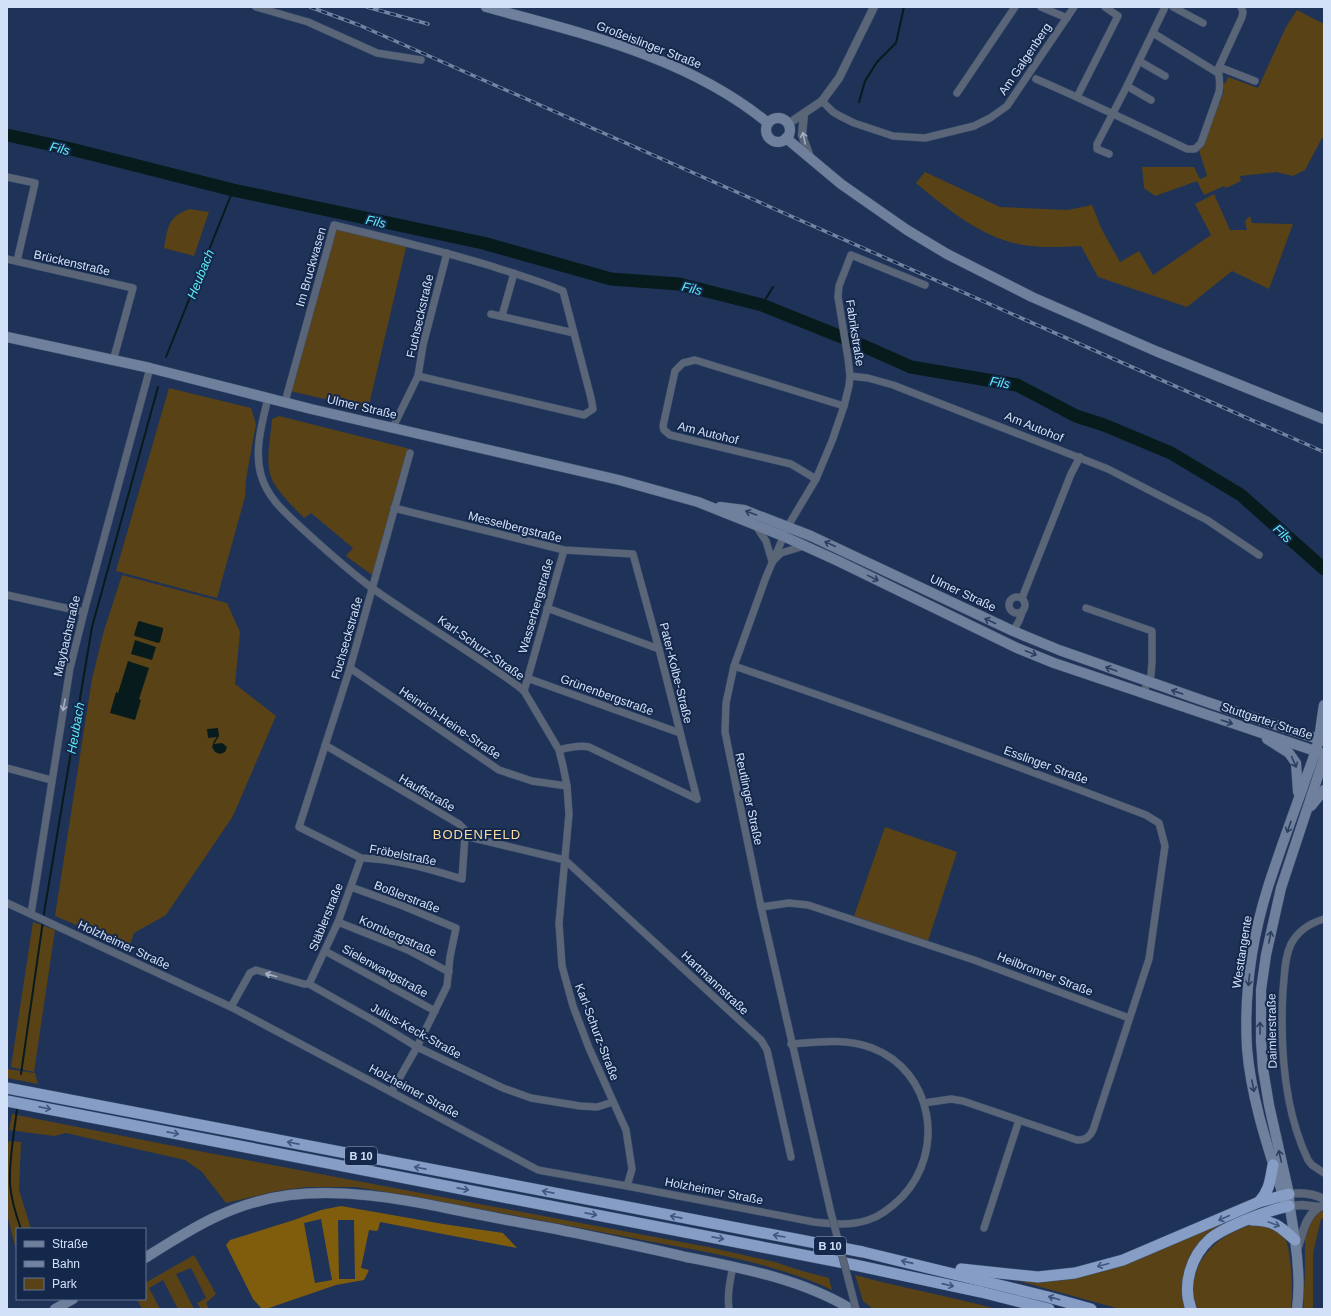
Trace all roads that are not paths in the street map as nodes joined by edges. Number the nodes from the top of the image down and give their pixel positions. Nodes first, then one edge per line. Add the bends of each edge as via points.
1 (256, 7) edge
2 (486, 7) edge
3 (874, 7) edge
4 (1015, 7) edge
5 (1041, 7) edge
6 (1074, 7) edge
7 (1105, 7) edge
8 (1165, 7) edge
9 (1173, 7) edge
10 (1240, 7) edge
11 (1067, 18) junction
12 (1203, 23) dead end
13 (1153, 33) junction
14 (421, 60) dead end
15 (1139, 61) junction
16 (1219, 70) junction
17 (1166, 76) dead end
18 (1036, 79) dead end
19 (1255, 81) dead end
20 (1127, 86) junction
21 (957, 93) dead end
22 (1077, 97) junction
23 (1151, 100) dead end
24 (822, 101) junction
25 (1114, 113) junction
26 (804, 114) junction
27 (768, 123) junction
28 (788, 124) junction
29 (786, 138) junction
30 (1109, 154) dead end
31 (812, 161) junction
32 (7, 177) edge
33 (446, 253) junction
34 (7, 259) edge
35 (17, 261) junction
36 (514, 273) junction
37 (924, 284) dead end
38 (490, 314) dead end
39 (502, 316) junction
40 (574, 333) junction
41 (7, 337) edge
42 (114, 361) junction
43 (150, 368) junction
44 (418, 376) junction
45 (850, 376) junction
46 (268, 398) junction
47 (285, 402) junction
48 (844, 406) junction
49 (1324, 419) edge
50 (393, 427) junction
51 (410, 453) dead end
52 (1080, 457) junction
53 (816, 479) junction
54 (710, 506) junction
55 (394, 508) junction
56 (756, 526) junction
57 (788, 526) junction
58 (783, 536) junction
59 (804, 546) junction
60 (564, 550) junction
61 (633, 554) joint
62 (1259, 555) dead end
63 (772, 561) junction
64 (372, 588) junction
65 (7, 595) edge
66 (1022, 598) junction
67 (547, 608) junction
68 (1086, 608) dead end
69 (1024, 610) junction
70 (84, 612) junction
71 (1013, 631) junction
72 (659, 649) junction
73 (734, 666) junction
74 (350, 668) junction
75 (527, 678) junction
76 (1148, 682) junction
77 (524, 691) junction
78 (1143, 693) junction
79 (1206, 702) joint
80 (1324, 705) edge
81 (1202, 713) joint
82 (1253, 730) junction
83 (680, 732) junction
84 (1321, 740) edge
85 (325, 745) junction
86 (560, 750) junction
87 (1320, 753) edge
88 (1324, 758) edge
89 (7, 768) edge
90 (51, 780) junction
91 (567, 786) junction
92 (1324, 790) edge
93 (1298, 800) junction
94 (1308, 809) junction
95 (299, 827) joint
96 (465, 836) junction
97 (361, 858) junction
98 (566, 860) junction
99 (351, 887) junction
100 (7, 903) edge
101 (760, 907) junction
102 (33, 915) junction
103 (1324, 918) edge
104 (338, 922) junction
105 (325, 951) junction
106 (449, 972) junction
107 (309, 984) junction
108 (231, 1007) junction
109 (435, 1011) junction
110 (1129, 1018) junction
111 (791, 1044) junction
112 (417, 1047) junction
113 (7, 1088) edge
114 (392, 1091) junction
115 (7, 1101) edge
116 (613, 1102) junction
117 (924, 1103) junction
118 (1019, 1120) junction
119 (791, 1157) dead end
120 (1273, 1165) junction
121 (1324, 1173) edge
122 (627, 1186) junction
123 (1286, 1194) junction
124 (1259, 1202) junction
125 (1323, 1204) edge
126 (1289, 1206) junction
127 (1247, 1220) junction
128 (984, 1228) dead end
129 (1295, 1240) junction
130 (1297, 1251) junction
131 (146, 1257) edge
132 (732, 1266) junction
133 (945, 1271) junction
134 (981, 1292) junction
135 (70, 1300) edge
136 (55, 1309) edge
137 (729, 1309) edge
138 (851, 1309) edge
139 (856, 1309) edge
140 (1015, 1309) edge
141 (1049, 1309) edge
142 (1092, 1309) edge
143 (1191, 1309) edge
144 (1297, 1309) edge

1 - 14 street via 308,22 377,53
2 - 27 main road, Großeislinger Straße via 602,39 679,69 731,97
3 - 24 street via 839,78
4 - 21 street
5 - 11 street, Am Galgenberg
6 - 11 street, Am Galgenberg
7 - 22 street via 1118,16
8 - 13 street
9 - 12 street
10 - 16 street via 1242,17
11 - 24 street, Am Galgenberg via 1007,106 974,126 925,138 893,136 854,123 833,112
13 - 15 street
13 - 16 street
15 - 17 street
15 - 20 street
16 - 19 street
16 - 25 street, Am Galgenberg via 1219,92 1199,146 1191,150
18 - 22 street, Am Galgenberg
20 - 23 street
20 - 25 street
22 - 25 street, Am Galgenberg
24 - 26 street
25 - 30 street via 1096,146 1097,149
26 - 28 street
31 -> 26 street via 802,135
27 - 28 main road via 778,118
27 - 29 main road via 767,134 772,140
28 - 29 main road
29 - 31 main road
31 - 49 main road via 907,230 947,254 1039,300 1158,352
32 - 35 street via 35,183
33 - 36 street, Im Bruckwasen
33 - 44 street, Fuchseckstraße via 423,345
33 - 47 street, Im Bruckwasen via 334,225
34 - 35 street, Brückenstraße
35 - 42 street, Brückenstraße via 133,288
36 - 39 street
36 - 40 street, Im Bruckwasen via 563,291
37 - 45 street, Fabrikstraße via 851,255 839,286 838,297
38 - 39 street
39 - 40 street
40 - 44 street, Im Bruckwasen via 593,408 584,415
41 - 42 main road, Ulmer Straße
42 - 43 main road, Ulmer Straße
43 - 46 main road, Ulmer Straße
43 - 70 street, Maybachstraße
44 - 50 street, Fuchseckstraße
45 - 48 street
45 - 52 street, Am Autohof via 868,378 898,387
46 - 47 main road, Ulmer Straße
46 - 64 street, Karl-Schurz-Straße via 258,444 258,463 269,495 341,564
47 - 50 main road, Ulmer Straße
48 - 53 street
48 - 53 street, Am Autohof via 695,360 683,363 675,371 663,426 670,436 791,464
50 - 54 main road, Ulmer Straße via 618,480
51 - 55 street, Fuchseckstraße
52 - 62 street, Am Autohof via 1195,513
52 - 66 street
53 - 57 street
54 - 56 main road, Ulmer Straße
57 -> 54 main road, Ulmer Straße via 744,510
55 - 60 street, Messelbergstraße
55 - 64 street, Fuchseckstraße
56 - 58 main road, Ulmer Straße
56 - 63 street via 766,541
57 - 58 street
71 -> 57 main road, Ulmer Straße
58 - 59 main road, Ulmer Straße
58 - 63 street, Reutlinger Straße
59 - 63 street via 781,554
59 -> 78 main road, Ulmer Straße via 1018,648
60 - 61 street, Messelbergstraße
60 - 67 street, Wasserbergstraße
61 - 72 street, Pater-Kolbe-Straße
63 - 73 street, Reutlinger Straße
64 - 74 street, Fuchseckstraße
64 - 77 street, Karl-Schurz-Straße
65 - 70 street
66 - 69 street via 1025,603
66 - 69 street via 1011,600 1010,607 1018,613
67 - 72 street
67 - 75 street, Wasserbergstraße
68 - 76 street via 1152,631 1151,675
69 - 71 street
70 -> 90 street, Maybachstraße via 70,668
76 -> 71 main road, Ulmer Straße
72 - 83 street, Pater-Kolbe-Straße
73 - 101 street, Reutlinger Straße via 726,703 725,732
73 - 110 street, Esslinger Straße via 1026,769 1146,815 1159,823 1165,846 1149,959
74 - 85 street, Fuchseckstraße
74 - 91 street, Heinrich-Heine-Straße via 499,770 532,781
75 - 77 street, Wasserbergstraße
75 - 83 street, Grünenbergstraße
76 - 78 street
79 -> 76 main road, Ulmer Straße
77 - 86 street, Karl-Schurz-Straße
78 - 81 main road, Ulmer Straße
79 - 84 main road, Stuttgarter Straße
80 - 84 main road, Westtangente
81 -> 82 main road, Stuttgarter Straße
82 - 87 main road, Stuttgarter Straße
82 -> 93 main road via 1289,753 1296,763
83 - 86 street, Pater-Kolbe-Straße via 697,799 589,747
84 - 87 main road, Westtangente
85 - 95 street, Fuchseckstraße
85 - 96 street, Hauffstraße via 459,824 464,829
86 - 91 street, Karl-Schurz-Straße
87 - 93 main road, Westtangente
88 - 94 main road, Westtangente
89 - 90 street
90 - 102 street, Maybachstraße
91 - 98 street, Karl-Schurz-Straße via 569,814
92 - 94 main road
93 -> 120 main road, Westtangente via 1266,894 1249,981 1247,1049 1257,1105
123 -> 94 main road, Westtangente via 1268,1105 1260,1006 1266,955 1281,888
95 - 97 street, Fröbelstraße
96 - 97 street, Fröbelstraße via 462,879 407,864
96 - 98 street
97 - 99 street, Stäblerstraße
98 - 116 street, Karl-Schurz-Straße via 559,923 562,966 573,1006
98 - 119 street, Hartmannstraße via 761,1040 767,1050
99 - 104 street, Stäblerstraße
99 - 106 street, Boßlerstraße via 456,928
100 - 102 street, Holzheimer Straße
101 - 110 street, Heilbronner Straße via 789,903 808,905 974,960
101 - 111 street, Reutlinger Straße
102 - 108 street, Holzheimer Straße
103 - 121 street, Daimlerstraße via 1301,931 1292,944 1286,960 1282,1003 1282,1052 1294,1120 1305,1153 1312,1166
104 - 105 street, Stäblerstraße
104 - 106 street, Kornbergstraße via 408,950
105 - 107 street, Stäblerstraße
105 - 109 street, Sielenwangstraße
106 - 109 street via 447,986
107 -> 108 street, Julius-Keck-Straße via 256,970 250,973
107 - 112 street, Julius-Keck-Straße
108 - 114 street, Holzheimer Straße
109 - 112 street
110 - 118 street via 1093,1130 1088,1138 1077,1140
111 - 117 street, Holzheimer Straße via 828,1041 872,1048 899,1065 917,1087
111 - 139 street, bridge
112 - 114 street
112 - 116 street, Julius-Keck-Straße via 479,1078 531,1098 597,1107
133 -> 113 highway, B 10 via 788,1237
114 - 122 street, Holzheimer Straße via 538,1170
115 -> 134 highway, B 10 via 855,1265
116 - 122 street, Karl-Schurz-Straße via 626,1130 632,1169
117 - 118 street via 951,1099
117 - 122 street, Holzheimer Straße via 928,1140 918,1174 909,1190 896,1203 868,1220 841,1225 814,1222
118 - 128 street
120 - 123 main road, Westtangente
120 - 124 highway via 1267,1193
123 - 124 highway
123 - 125 street via 1316,1195
123 - 126 main road, Westtangente
124 -> 133 highway, B 10 via 1123,1260 1075,1273 1038,1277 964,1269
125 - 126 street
125 - 130 street via 1305,1222
126 - 127 highway
126 - 129 main road, Westtangente
127 -> 129 highway via 1276,1224
127 - 143 highway via 1218,1233 1204,1245 1196,1257 1191,1266 1188,1287
129 - 130 main road, Westtangente
130 - 144 main road, Westtangente
131 - 132 main road via 188,1231 246,1204 289,1195 322,1192 371,1195 433,1206
132 - 137 street
132 - 138 main road via 784,1280 822,1294
142 -> 133 highway, B 10
134 - 140 highway
134 - 141 highway, B 10
135 - 136 main road

